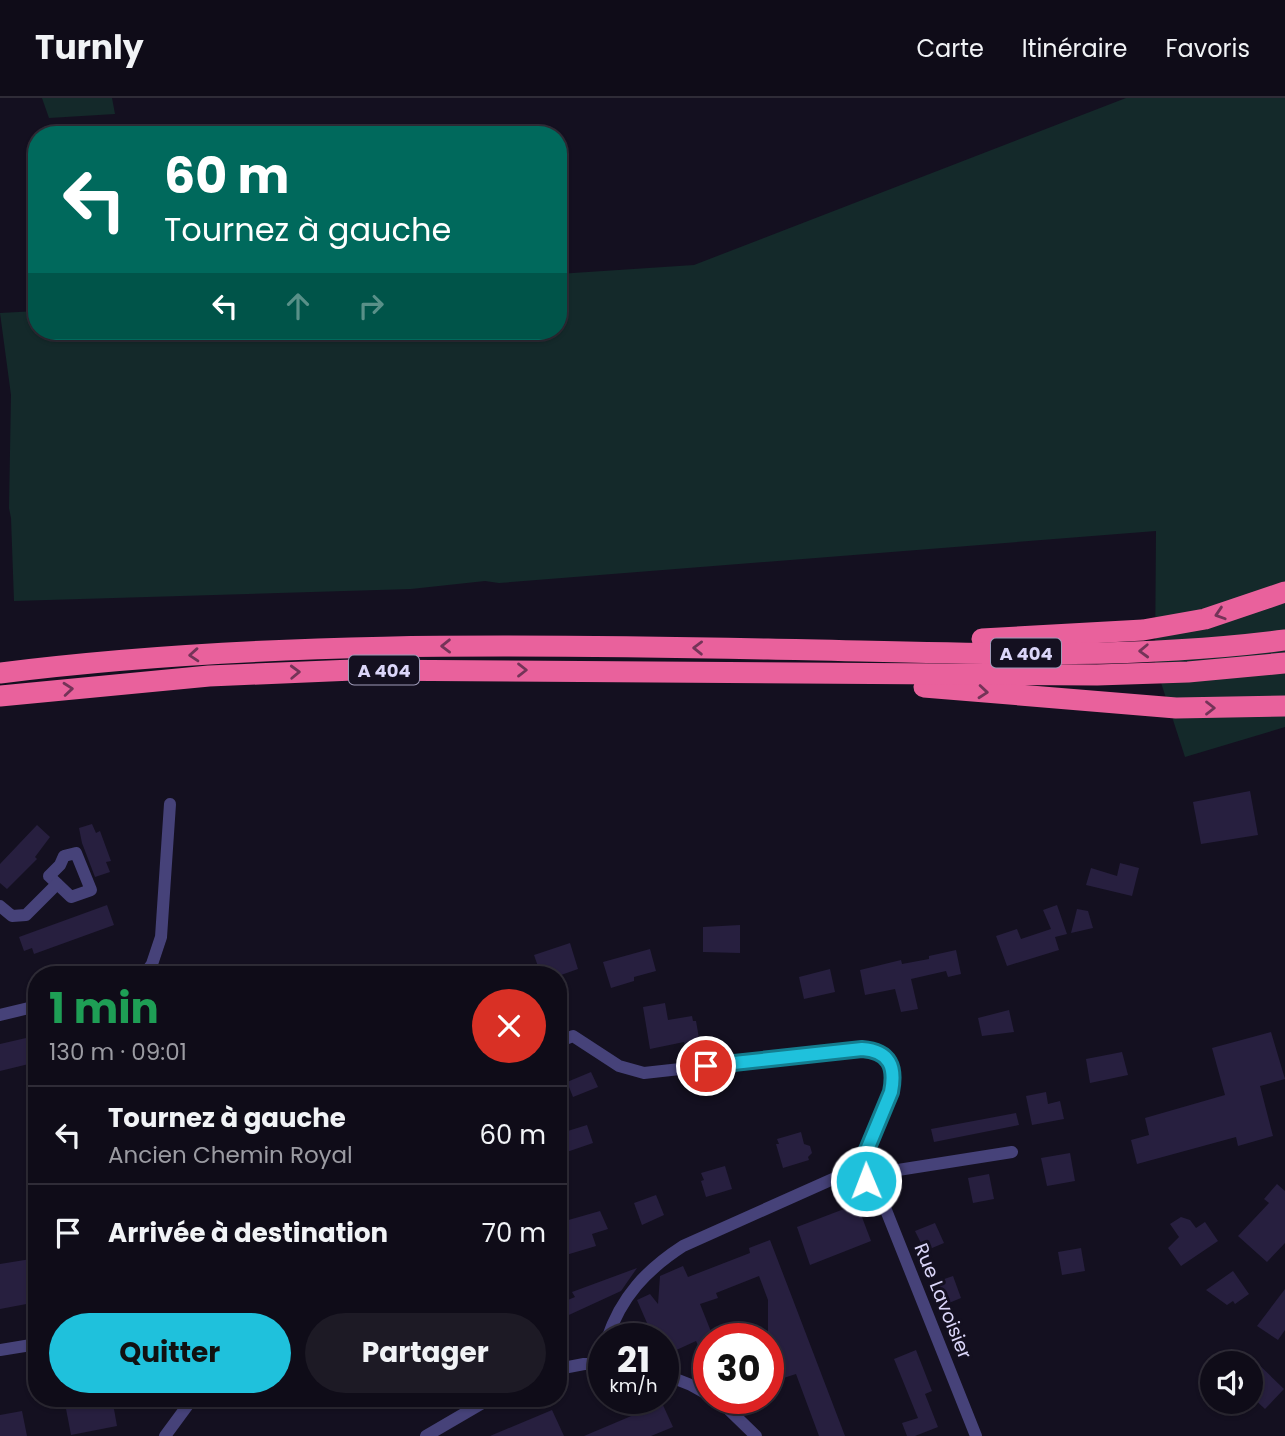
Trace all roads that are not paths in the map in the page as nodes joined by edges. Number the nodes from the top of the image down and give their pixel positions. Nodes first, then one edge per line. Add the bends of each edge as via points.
1 (1285, 592) edge
2 (1285, 640) edge
3 (766, 649) junction
4 (1285, 663) edge
5 (0, 673) edge
6 (769, 673) junction
7 (0, 696) edge
8 (1285, 706) edge
9 (170, 803) dead end
10 (58, 884) dead end
11 (0, 906) edge
12 (151, 966) edge
13 (28, 1008) edge
14 (0, 1015) edge
15 (567, 1038) edge
16 (1012, 1152) dead end
17 (862, 1166) junction
18 (876, 1177) junction
19 (614, 1323) edge
20 (28, 1345) edge
21 (0, 1350) edge
22 (588, 1364) edge
23 (567, 1368) edge
24 (186, 1407) edge
25 (476, 1407) edge
26 (733, 1414) edge
27 (165, 1436) edge
28 (426, 1436) edge
29 (755, 1436) edge
30 (976, 1436) edge

1 -> 3 highway via 1205,618 1143,630
2 -> 3 highway, A 404 via 1096,652
3 -> 5 highway, A 404 via 473,646 276,650
4 - 6 highway, A 404 via 1097,675
7 -> 6 highway, A 404 via 157,680 302,672
6 -> 8 highway via 1176,708
9 - 12 street via 160,937
10 - 11 street via 26,915 12,916
13 - 14 street
15 - 17 street via 573,1036 619,1066 644,1073 873,1049 889,1061 893,1081
16 - 18 street
17 - 18 street via 862,1179
17 - 19 street via 683,1246 641,1278
18 - 30 street, Rue Lavoisier
20 - 21 street
22 - 23 street
24 - 27 street
25 - 28 street
26 - 29 street

